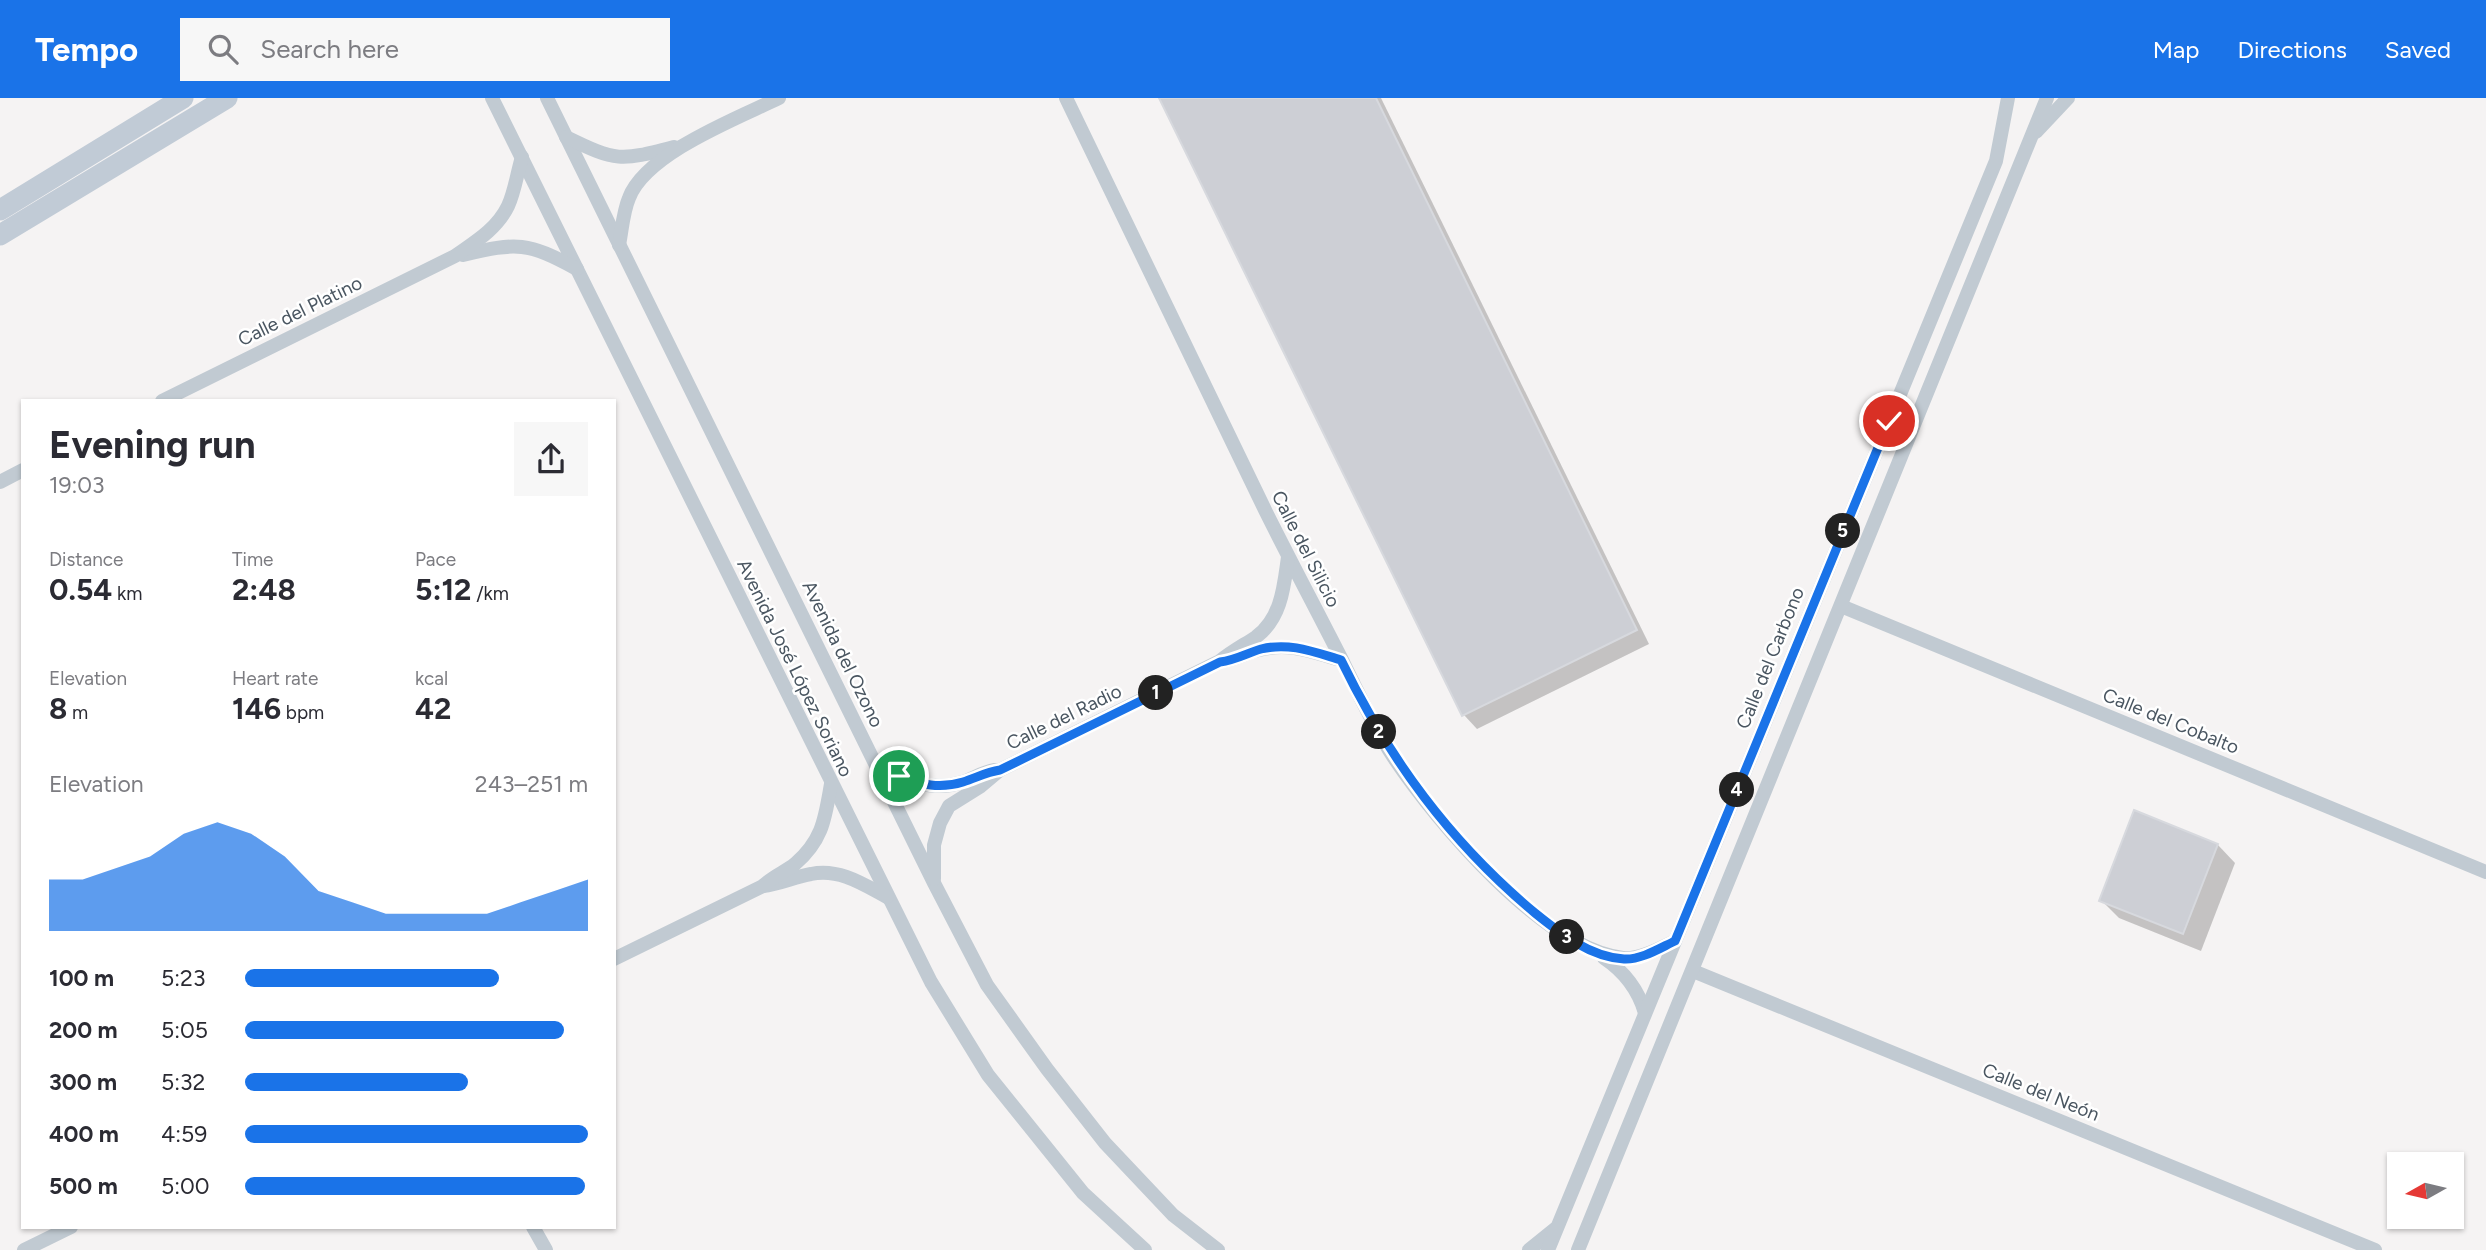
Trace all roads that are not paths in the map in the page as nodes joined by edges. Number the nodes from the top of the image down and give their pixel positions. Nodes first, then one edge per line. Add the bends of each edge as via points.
1 (183, 98) edge
2 (227, 98) edge
3 (492, 98) edge
4 (547, 98) edge
5 (779, 98) edge
6 (1066, 98) edge
7 (2008, 98) edge
8 (2047, 98) edge
9 (2068, 98) edge
10 (566, 137) junction
11 (2031, 138) junction
12 (682, 145) junction
13 (522, 157) junction
14 (0, 210) edge
15 (0, 235) edge
16 (619, 245) junction
17 (455, 256) junction
18 (577, 269) junction
19 (178, 397) edge
20 (21, 471) edge
21 (0, 482) edge
22 (1288, 557) junction
23 (1841, 606) junction
24 (1341, 660) junction
25 (1220, 662) junction
26 (874, 759) junction
27 (1000, 770) junction
28 (831, 784) junction
29 (2486, 872) edge
30 (934, 883) junction
31 (763, 886) junction
32 (888, 898) junction
33 (1675, 941) junction
34 (1597, 953) junction
35 (616, 958) edge
36 (1693, 971) junction
37 (1645, 1013) junction
38 (67, 1229) edge
39 (534, 1229) edge
40 (1556, 1229) junction
41 (1586, 1234) junction
42 (24, 1250) edge
43 (546, 1250) edge
44 (1145, 1250) edge
45 (1218, 1250) edge
46 (1529, 1250) edge
47 (1548, 1250) edge
48 (1578, 1250) edge
49 (1585, 1250) edge
50 (2375, 1250) edge

1 - 14 street
2 - 15 street
3 - 13 street, Avenida José López Soriano
4 - 10 street, Avenida del Ozono
5 - 12 street
6 - 22 street, Calle del Silicio
7 - 33 street, Calle del Carbono via 1996,161
8 - 11 street
9 - 11 street
10 - 12 street via 618,158
10 - 16 street, Avenida del Ozono
11 - 23 street
12 - 16 street via 641,178 629,197
13 - 17 street, Calle del Platino via 508,206 497,223
13 - 18 street, Avenida José López Soriano
16 - 26 street, Avenida del Ozono
17 - 18 street, Calle del Platino via 516,246 539,249
17 - 19 street, Calle del Platino
18 - 28 street, Avenida José López Soriano
20 - 21 street
22 - 24 street, Calle del Silicio
22 - 25 street, Calle del Radio via 1279,608 1268,625
23 - 29 street, Calle del Cobalto
23 - 36 street
24 - 25 street, Calle del Radio via 1280,645
24 - 34 street, Calle del Silicio via 1394,757 1468,852 1560,933
25 - 27 street, Calle del Radio
26 - 27 street, Calle del Radio via 899,776 940,787
26 - 30 street, Avenida del Ozono
27 - 30 street, Calle del Radio via 950,806 940,823 934,845
28 - 31 street via 816,843 794,866
28 - 32 street, Avenida José López Soriano
30 - 45 street, Avenida del Ozono via 987,985 1047,1069 1147,1188
31 - 32 street via 827,873 848,877
31 - 35 street
32 - 44 street, Avenida José López Soriano via 931,982 988,1075 1083,1193
33 - 34 street, Calle del Silicio via 1626,959
33 - 37 street, Calle del Carbono
34 - 37 street, Calle del Silicio via 1629,979
36 - 41 street
36 - 50 street, Calle del Neón
37 - 40 street, Calle del Carbono
38 - 42 street
39 - 43 street
40 - 46 street, Calle del Carbono
40 - 47 street, Calle del Carbono
41 - 48 street
41 - 49 street

